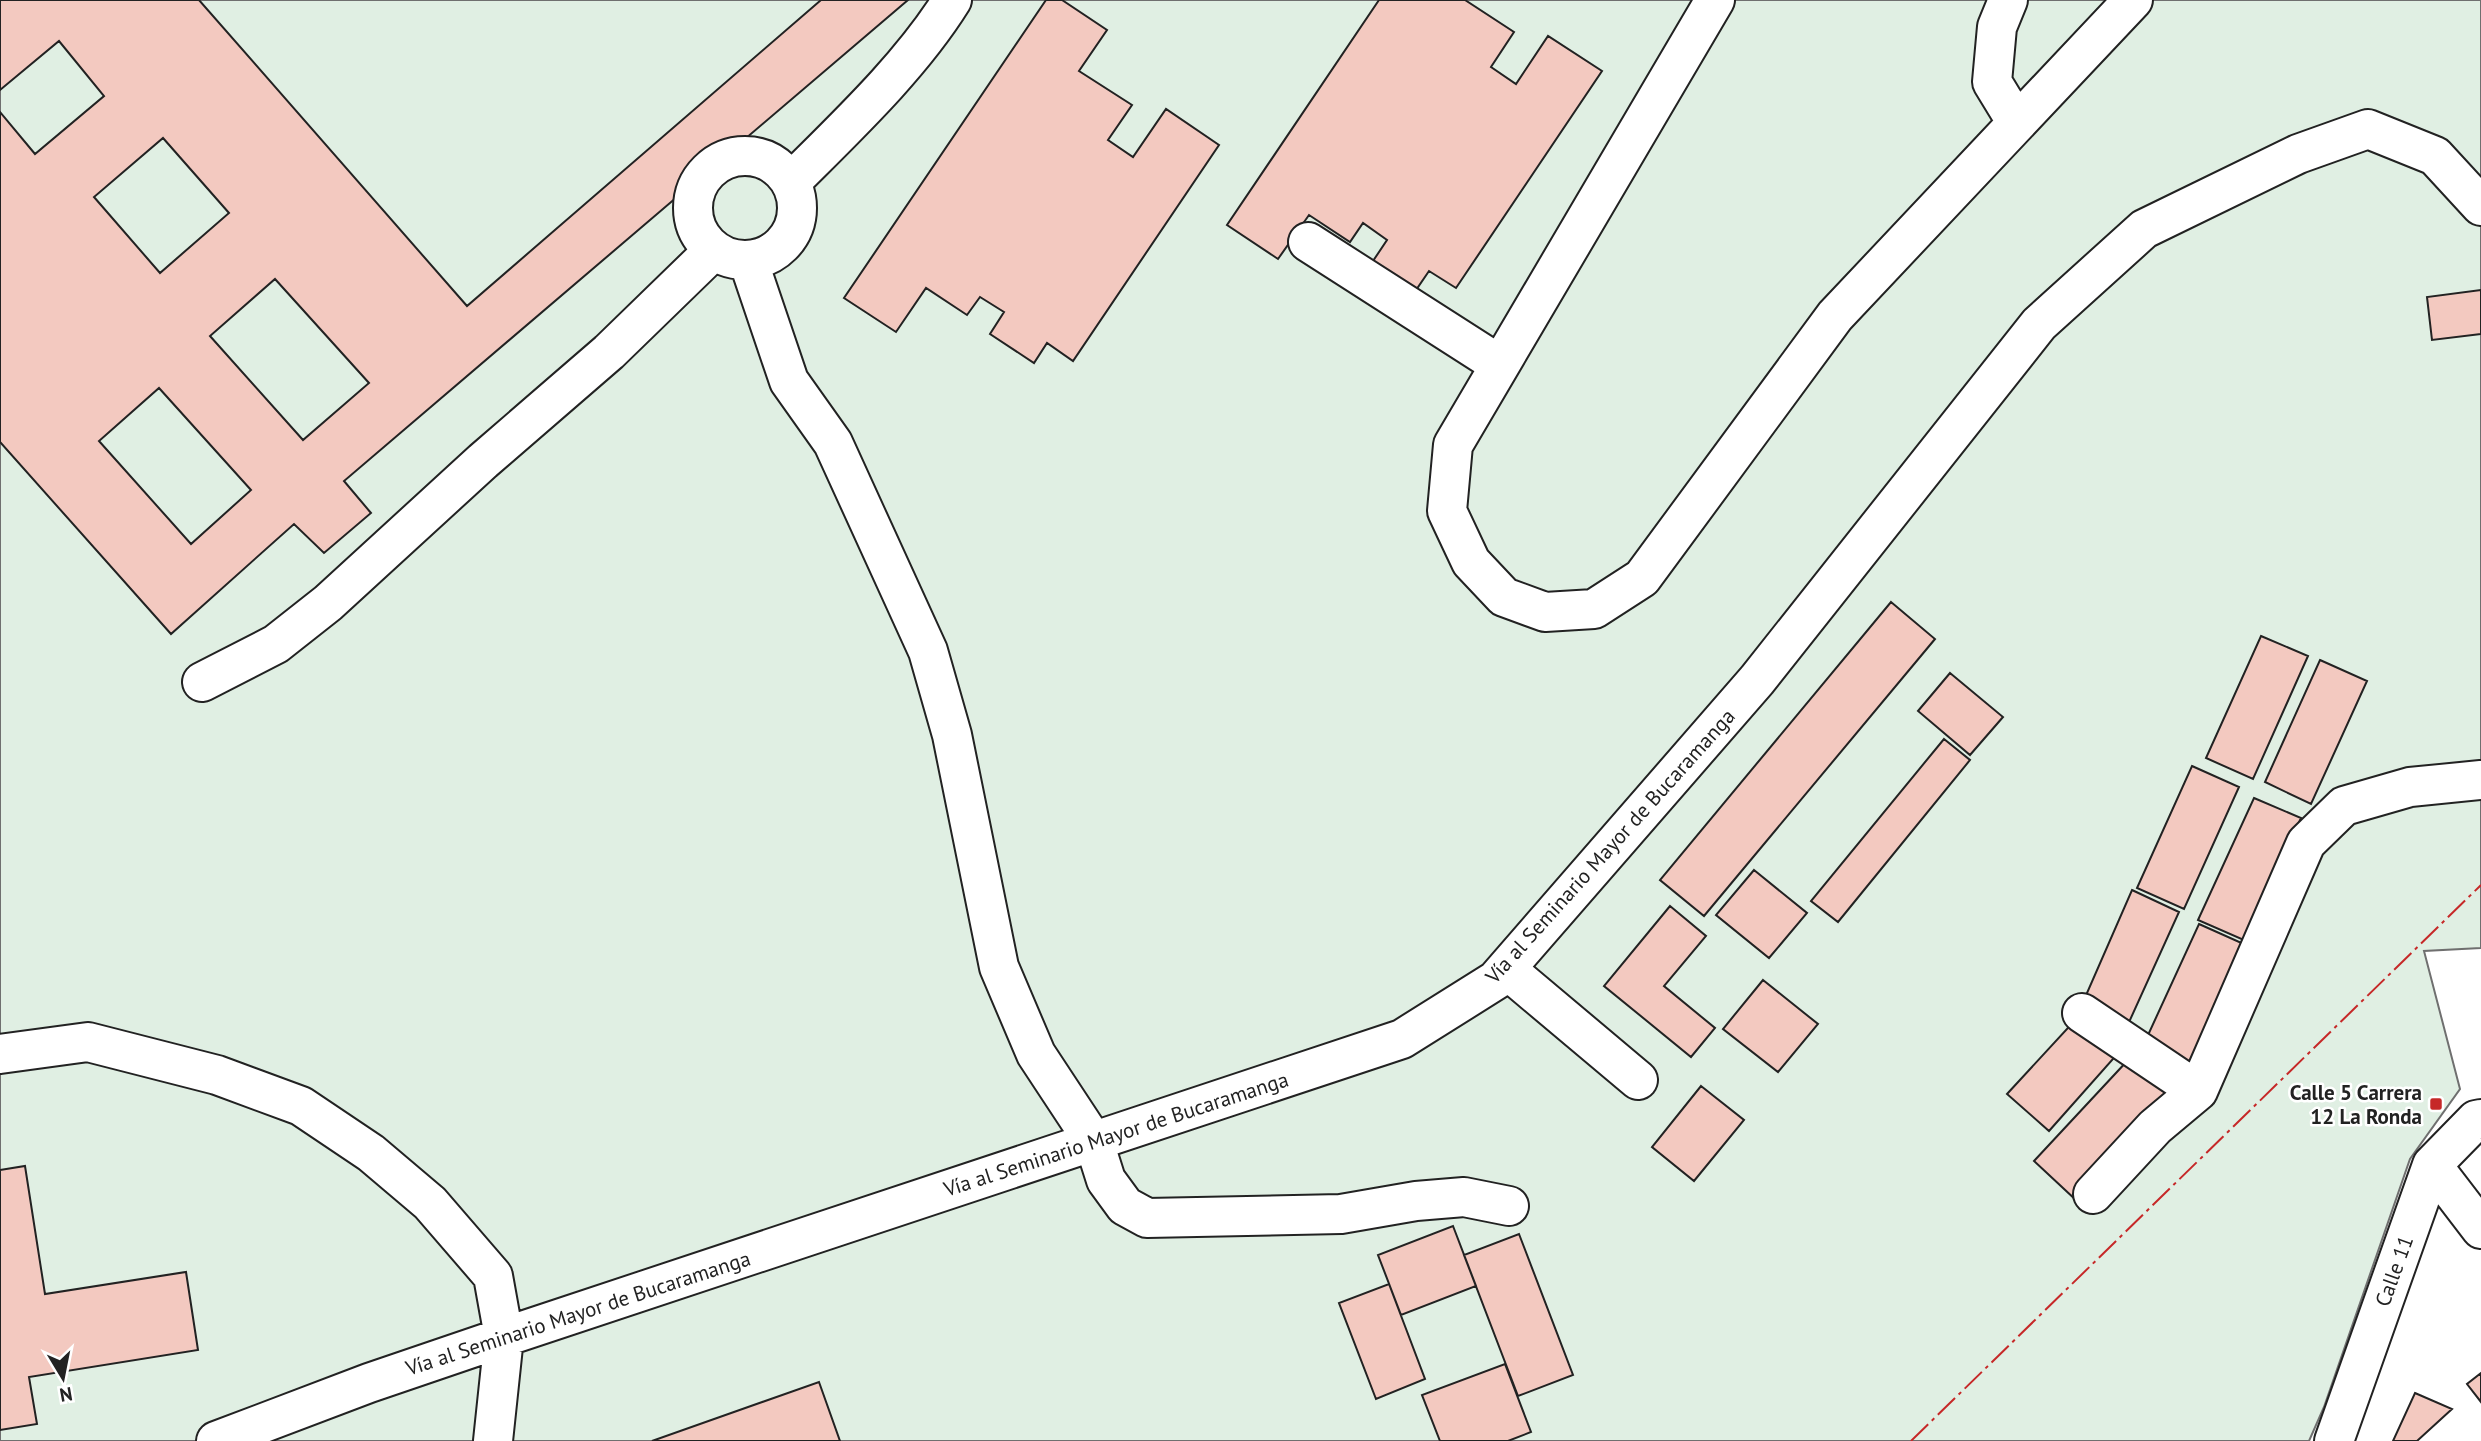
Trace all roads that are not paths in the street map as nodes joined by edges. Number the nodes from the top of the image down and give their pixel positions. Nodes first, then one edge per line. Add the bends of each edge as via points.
1 (952, 0) edge
2 (1715, 0) edge
3 (2008, 0) edge
4 (2133, 0) edge
5 (2017, 123) junction
6 (791, 181) junction
7 (2481, 205) edge
8 (1308, 242) dead end
9 (731, 255) junction
10 (1500, 365) junction
11 (202, 682) dead end
12 (2481, 780) edge
13 (1506, 969) junction
14 (2082, 1013) dead end
15 (0, 1054) edge
16 (1638, 1080) dead end
17 (2198, 1091) junction
18 (2481, 1119) edge
19 (1094, 1142) junction
20 (2432, 1165) junction
21 (2093, 1194) dead end
22 (1509, 1206) dead end
23 (2481, 1229) edge
24 (504, 1337) junction
25 (216, 1441) edge
26 (493, 1441) edge
27 (2334, 1441) edge

1 - 6 street via 887,82
2 - 10 street
3 - 5 street via 1997,27 1992,82
4 - 5 street
5 - 10 street via 1835,316 1642,578 1594,609 1545,612 1504,597 1471,562 1447,511 1453,445
6 - 9 street via 798,211 788,239 763,258
6 - 9 street via 770,163 744,156 710,170 693,201 694,220 701,237
7 - 13 street, Vía al Seminario Mayor de Bucaramanga via 2435,156 2368,129 2298,154 2144,229 2039,324 1757,680
8 - 10 street
9 - 11 street via 609,352 328,603 276,644
9 - 19 street via 789,381 834,443 928,651 952,735 999,967 1036,1054
12 - 17 street via 2410,788 2344,806 2306,843
13 - 16 street
13 - 19 street, Vía al Seminario Mayor de Bucaramanga via 1496,980 1402,1039
14 - 17 street
15 - 24 street via 88,1042 217,1075 301,1106 371,1153 430,1203 492,1276
17 - 21 street via 2155,1128
18 - 20 street, Calle 11
19 - 22 street via 1107,1180 1125,1206 1147,1218 1341,1214 1464,1197
19 - 24 street, Vía al Seminario Mayor de Bucaramanga
20 - 23 street
20 - 27 street, Calle 11
24 - 25 street, Vía al Seminario Mayor de Bucaramanga
24 - 26 street

